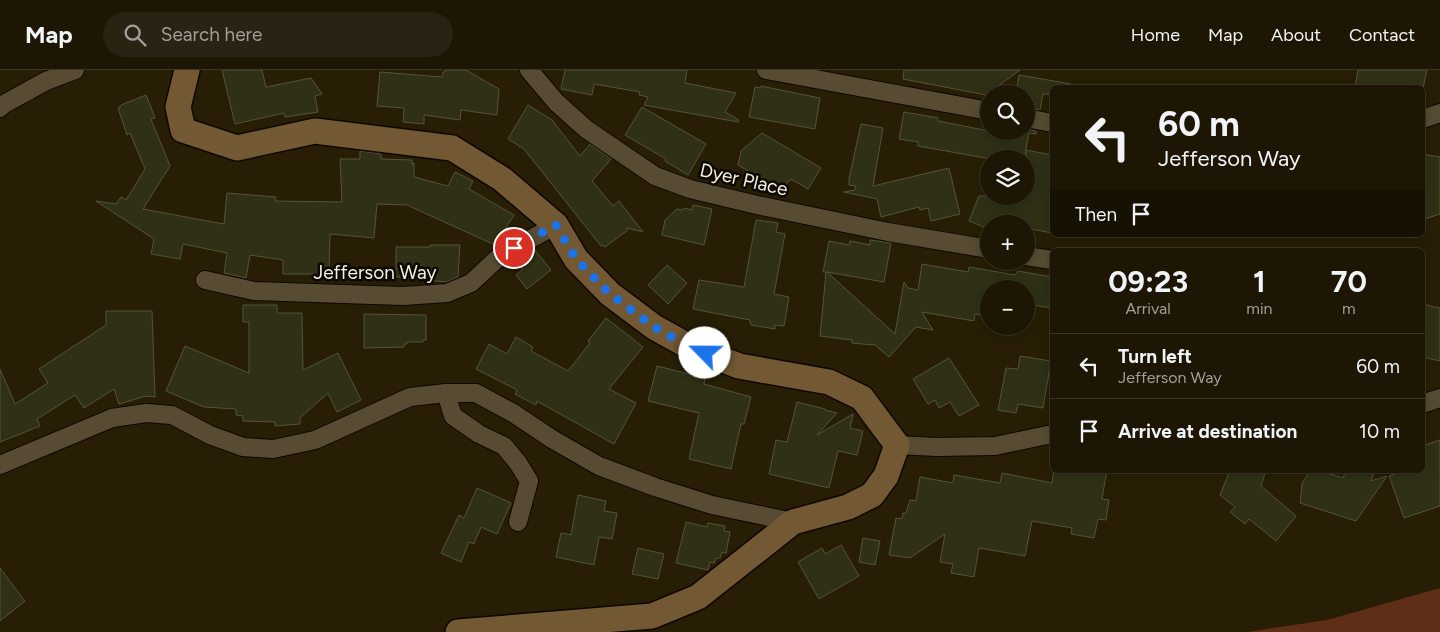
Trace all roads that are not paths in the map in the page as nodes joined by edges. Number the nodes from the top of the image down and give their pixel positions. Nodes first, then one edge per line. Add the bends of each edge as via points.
1 (75, 70) edge
2 (187, 70) edge
3 (529, 70) edge
4 (766, 70) edge
5 (0, 108) edge
6 (980, 109) edge
7 (1440, 113) edge
8 (1425, 118) edge
9 (1035, 119) edge
10 (1050, 122) edge
11 (556, 225) junction
12 (980, 247) edge
13 (1035, 257) edge
14 (1050, 260) edge
15 (204, 280) dead end
16 (446, 393) junction
17 (1440, 398) edge
18 (1425, 403) edge
19 (1050, 434) edge
20 (897, 445) junction
21 (0, 465) edge
22 (518, 522) dead end
23 (793, 522) junction
24 (458, 632) edge

1 - 5 street via 46,81
2 - 11 street via 178,108 184,130 237,148 315,130 452,148 502,179
3 - 12 street, Dyer Place via 556,102 586,129 655,176 690,189 757,205
4 - 6 street
7 - 8 street
9 - 10 street
11 - 15 street, Jefferson Way via 500,256 471,283 447,293 403,296 254,291
11 - 20 street via 576,259 610,294 654,327 688,346 739,366 829,382 862,398
13 - 14 street
16 - 21 street via 410,397 315,440 273,449 243,447 210,435 172,415 146,413 112,418
16 - 22 street via 453,416 504,446 529,481
16 - 23 street via 476,393 599,466 655,487 712,505
17 - 18 street
19 - 20 street via 995,446
20 - 23 street via 886,476 872,495 848,507
23 - 24 street via 698,597 652,616

